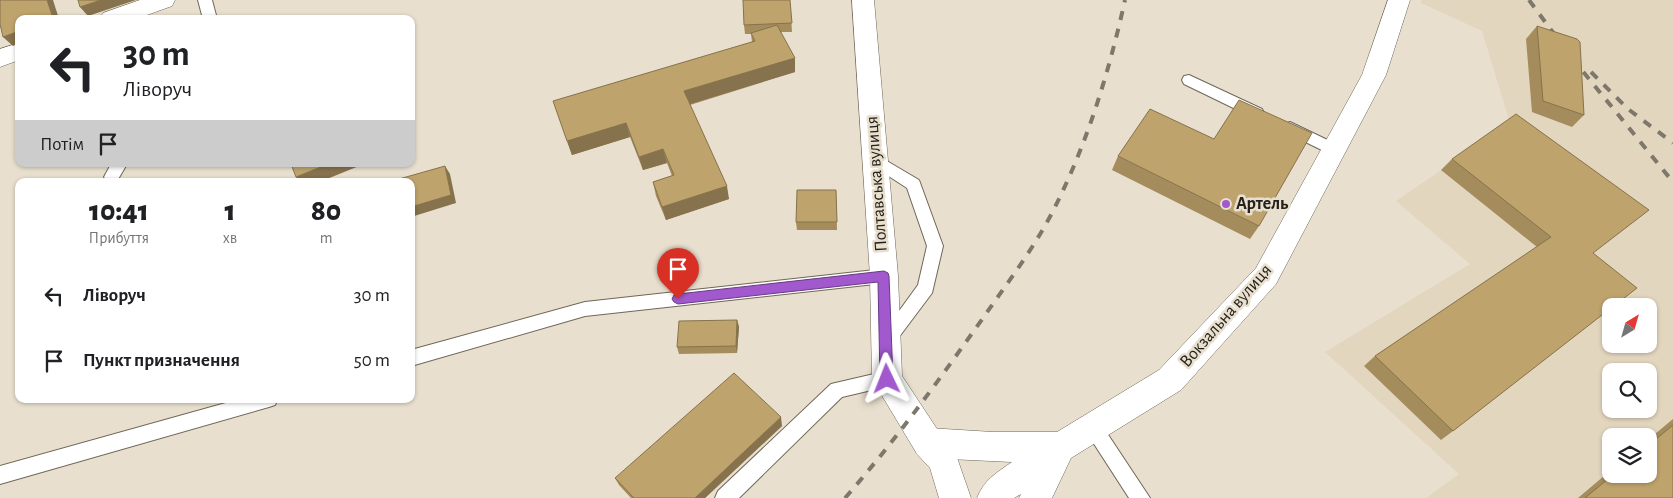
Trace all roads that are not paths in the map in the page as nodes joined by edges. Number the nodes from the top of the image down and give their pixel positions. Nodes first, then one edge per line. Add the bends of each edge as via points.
1 (205, 0) edge
2 (863, 0) edge
3 (1399, 0) edge
4 (161, 1) edge
5 (122, 15) edge
6 (209, 15) edge
7 (15, 52) edge
8 (0, 58) edge
9 (1188, 80) dead end
10 (1335, 150) junction
11 (875, 160) junction
12 (884, 276) junction
13 (886, 342) junction
14 (415, 357) edge
15 (887, 379) junction
16 (255, 403) edge
17 (1093, 427) junction
18 (928, 443) junction
19 (1061, 447) junction
20 (0, 475) edge
21 (725, 498) edge
22 (955, 498) edge
23 (993, 498) edge
24 (1035, 498) edge
25 (1140, 498) edge

1 - 6 lane
2 - 11 main road, Полтавська вулиця
3 - 10 main road, Вокзальна вулиця via 1374,75
4 - 5 main road
7 - 8 main road
9 - 10 lane
10 - 17 main road, Вокзальна вулиця via 1266,276 1170,380
11 - 12 main road, Полтавська вулиця
11 - 13 lane via 914,184 935,246 926,288
12 - 13 main road, Полтавська вулиця
12 - 14 lane via 585,309
13 - 15 main road, Полтавська вулиця
15 - 18 main road
15 - 21 lane via 837,390
16 - 20 lane
17 - 19 main road, Вокзальна вулиця
17 - 25 lane
18 - 19 main road
18 - 22 main road via 943,460
19 - 23 main road, Вокзальна вулиця via 1000,489
19 - 24 main road

